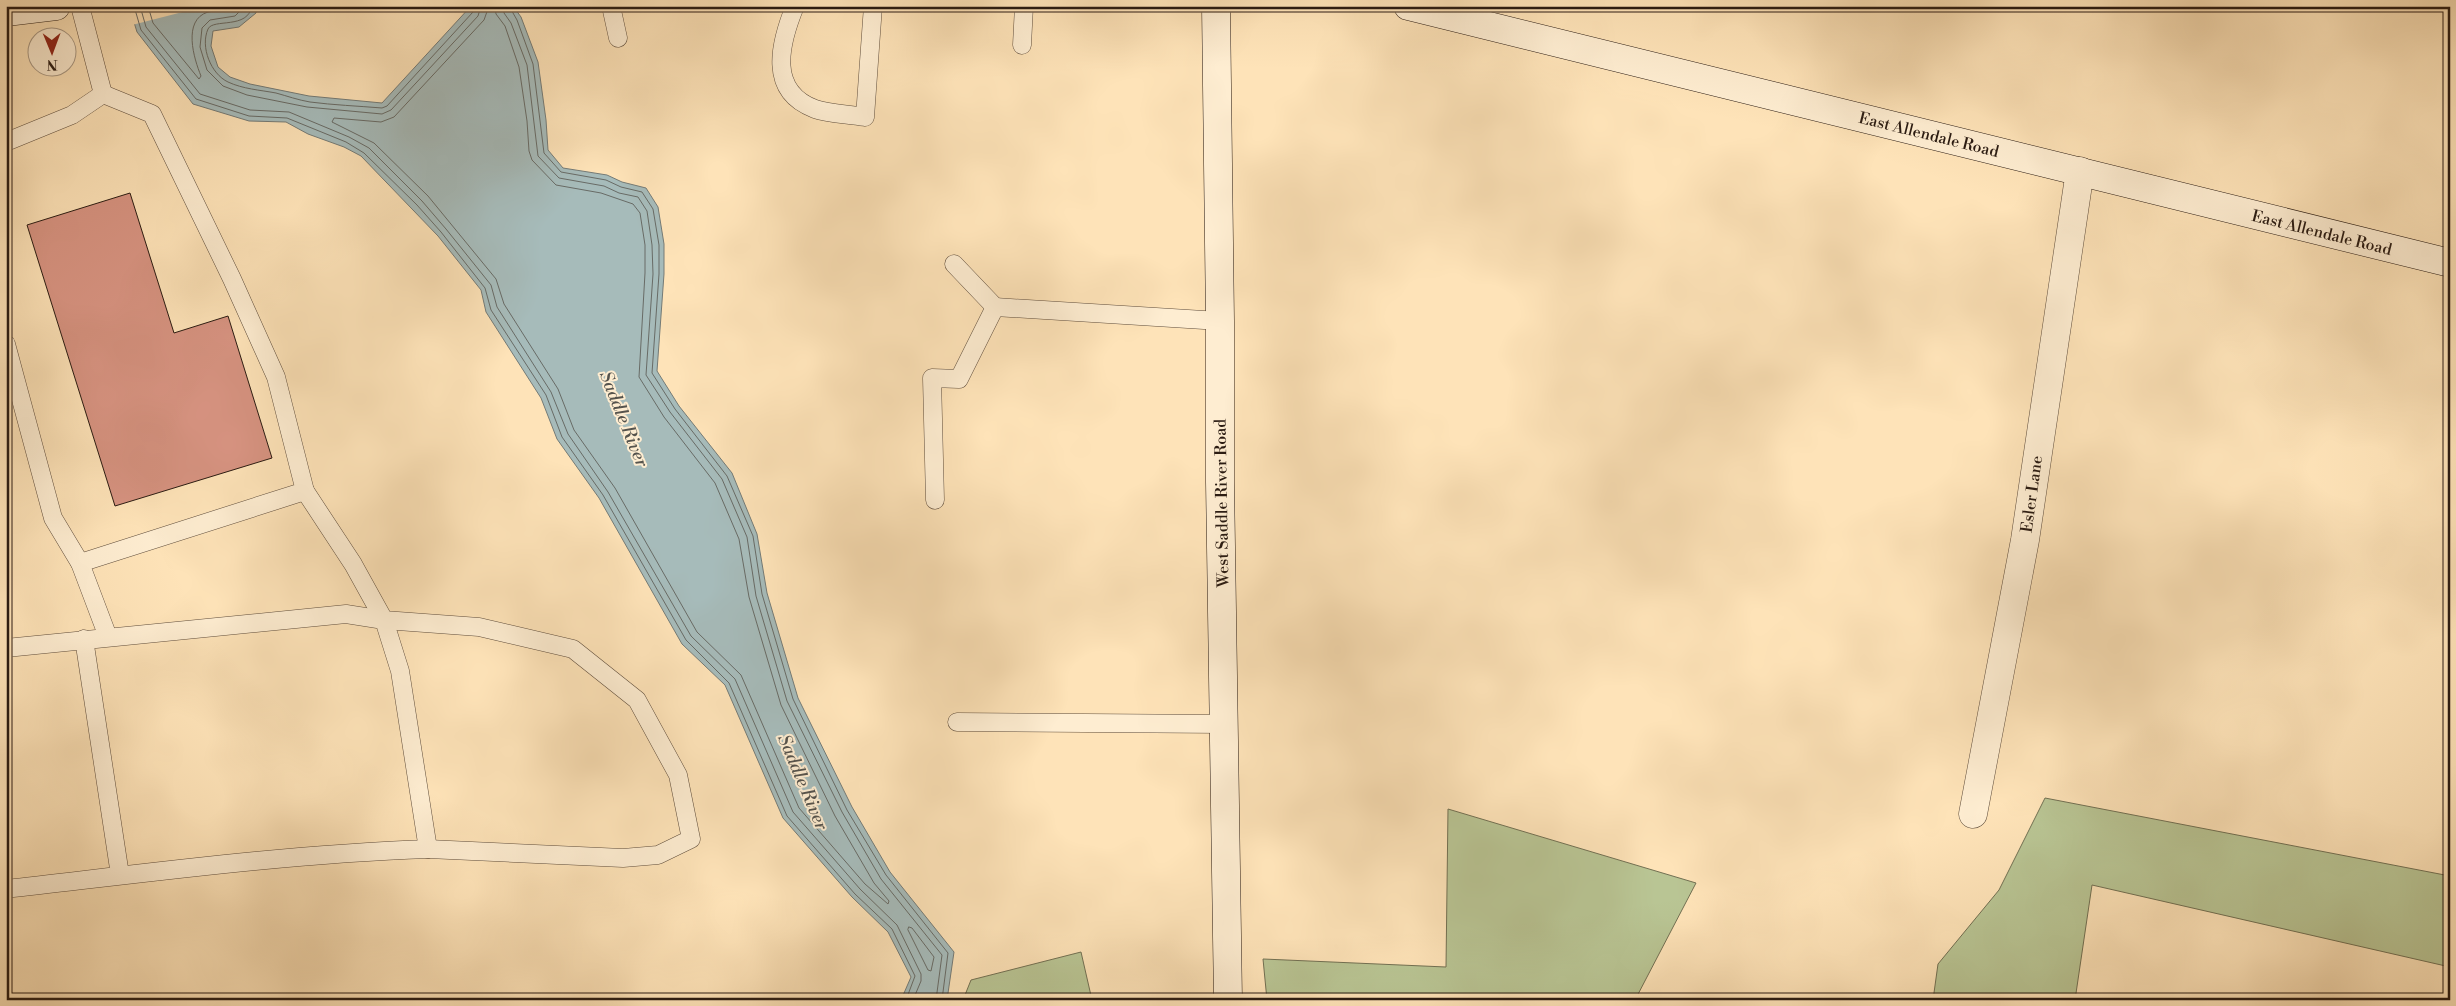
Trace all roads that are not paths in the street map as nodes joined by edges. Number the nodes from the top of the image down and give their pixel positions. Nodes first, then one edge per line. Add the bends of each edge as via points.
1 (56, 6) edge
2 (80, 6) edge
3 (611, 6) edge
4 (795, 6) edge
5 (873, 6) edge
6 (1024, 6) edge
7 (1216, 6) edge
8 (1408, 6) edge
9 (6, 12) edge
10 (618, 38) dead end
11 (1022, 45) dead end
12 (103, 94) junction
13 (6, 142) edge
14 (2080, 171) junction
15 (954, 264) dead end
16 (2450, 264) edge
17 (995, 307) junction
18 (1220, 321) junction
19 (6, 344) edge
20 (305, 491) junction
21 (935, 500) dead end
22 (80, 563) junction
23 (384, 620) junction
24 (108, 637) junction
25 (84, 639) junction
26 (6, 648) edge
27 (958, 722) dead end
28 (1224, 724) junction
29 (1973, 814) dead end
30 (428, 849) junction
31 (120, 876) junction
32 (6, 889) edge
33 (1228, 1000) edge

1 - 9 main road
2 - 12 lane
3 - 10 lane
4 - 5 lane via 781,54 782,75 788,90 800,102 816,110 864,117
6 - 11 lane
7 - 18 main road, West Saddle River Road
8 - 14 main road, East Allendale Road
12 - 13 lane via 72,115
12 - 20 lane via 152,114 276,377
14 - 16 main road, East Allendale Road
14 - 29 main road, Esler Lane via 2025,540
15 - 17 lane
17 - 18 lane
17 - 21 lane via 959,379 932,378
18 - 28 main road, West Saddle River Road
19 - 22 lane via 53,518
20 - 22 lane
20 - 23 lane via 354,564
22 - 24 lane
23 - 24 lane via 346,614
23 - 30 lane via 400,671
23 - 30 lane via 479,627 573,649 637,700 678,774 691,839 658,855 623,858
24 - 25 lane
25 - 26 lane
25 - 31 lane
27 - 28 lane
28 - 33 main road, West Saddle River Road
30 - 31 lane via 192,866
31 - 32 lane

